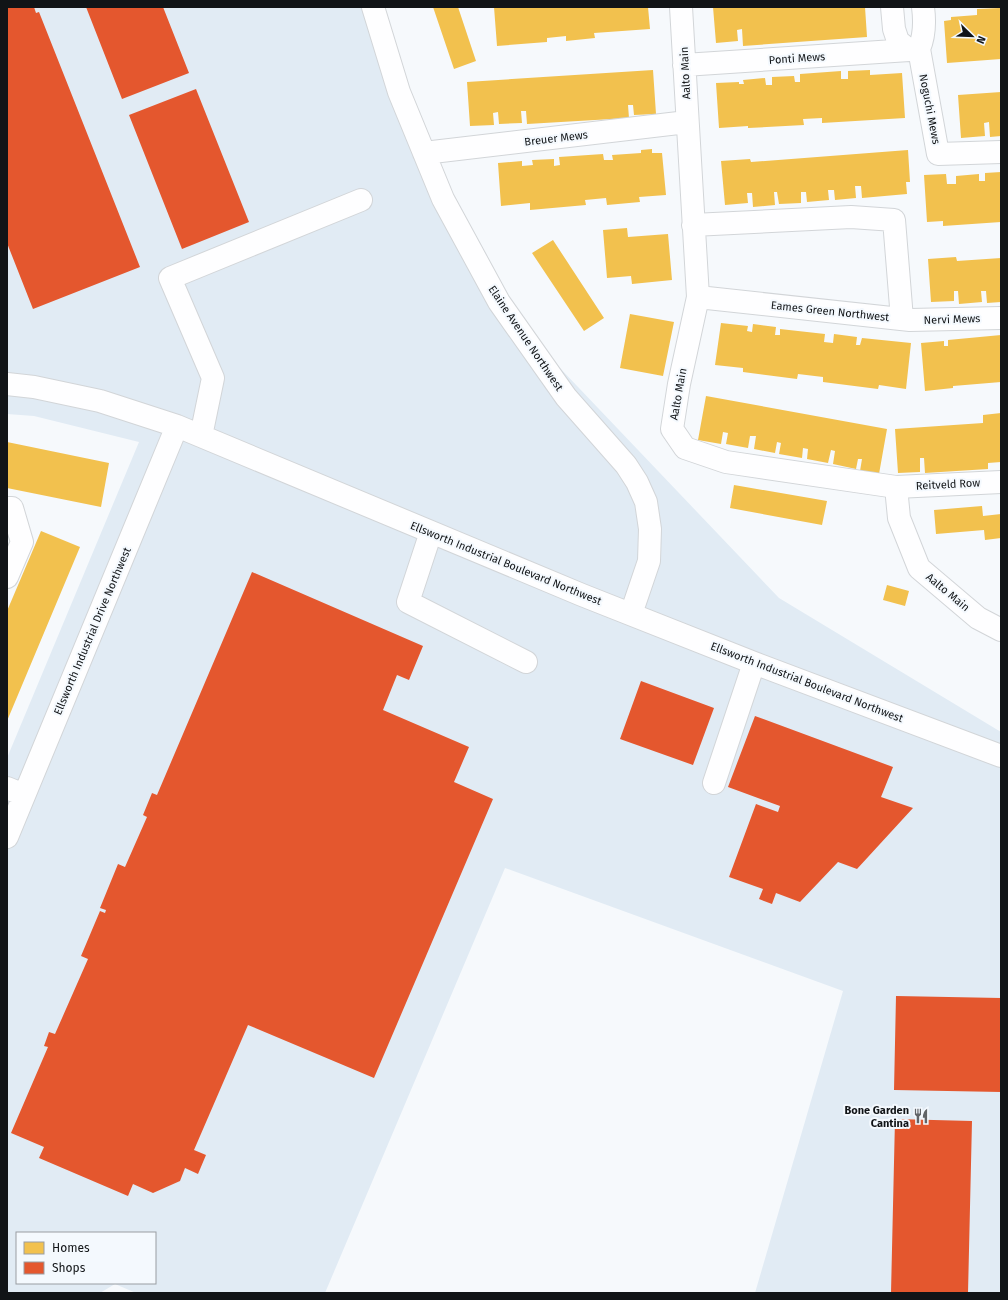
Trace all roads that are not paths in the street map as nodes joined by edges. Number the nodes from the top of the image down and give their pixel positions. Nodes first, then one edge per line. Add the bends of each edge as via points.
1 (373, 7) edge
2 (681, 7) edge
3 (892, 7) edge
4 (923, 7) edge
5 (914, 50) junction
6 (684, 65) junction
7 (687, 122) junction
8 (1001, 152) edge
9 (424, 153) junction
10 (361, 200) dead end
11 (693, 225) junction
12 (698, 297) junction
13 (1001, 318) edge
14 (902, 319) junction
15 (7, 384) edge
16 (177, 426) junction
17 (201, 436) junction
18 (1001, 482) edge
19 (896, 487) junction
20 (7, 508) edge
21 (431, 532) junction
22 (7, 577) edge
23 (631, 614) junction
24 (1001, 630) edge
25 (526, 662) dead end
26 (754, 663) junction
27 (1001, 756) edge
28 (714, 783) dead end
29 (16, 792) edge
30 (7, 837) edge

1 - 9 street, Elaine Avenue Northwest via 399,92
2 - 6 street, Aalto Main
3 - 5 street via 898,41
4 - 5 street via 923,39
5 - 6 street, Ponti Mews
5 - 8 street, Noguchi Mews via 938,154
6 - 7 street, Aalto Main
7 - 9 street, Breuer Mews
7 - 11 street, Aalto Main
9 - 23 street, Elaine Avenue Northwest via 443,200 498,302 566,397 626,464 646,502 650,529 649,561
10 - 17 street via 170,278 213,378
11 - 12 street, Aalto Main
11 - 14 street, Eames Green Northwest via 852,217 894,220
12 - 14 street, Eames Green Northwest
12 - 19 street, Aalto Main via 672,429 685,448 726,462
13 - 14 street, Nervi Mews
15 - 16 street, Ellsworth Industrial Boulevard Northwest via 100,401
16 - 17 street, Ellsworth Industrial Boulevard Northwest
16 - 29 street, Ellsworth Industrial Drive Northwest
17 - 21 street, Ellsworth Industrial Boulevard Northwest
18 - 19 street, Reitveld Row
19 - 24 street, Aalto Main via 899,518 919,568 978,618
20 - 22 street via 12,508 22,542
21 - 23 street, Ellsworth Industrial Boulevard Northwest
21 - 25 street via 408,602
23 - 26 street, Ellsworth Industrial Boulevard Northwest
26 - 27 street, Ellsworth Industrial Boulevard Northwest
26 - 28 street
29 - 30 street, Ellsworth Industrial Drive Northwest

